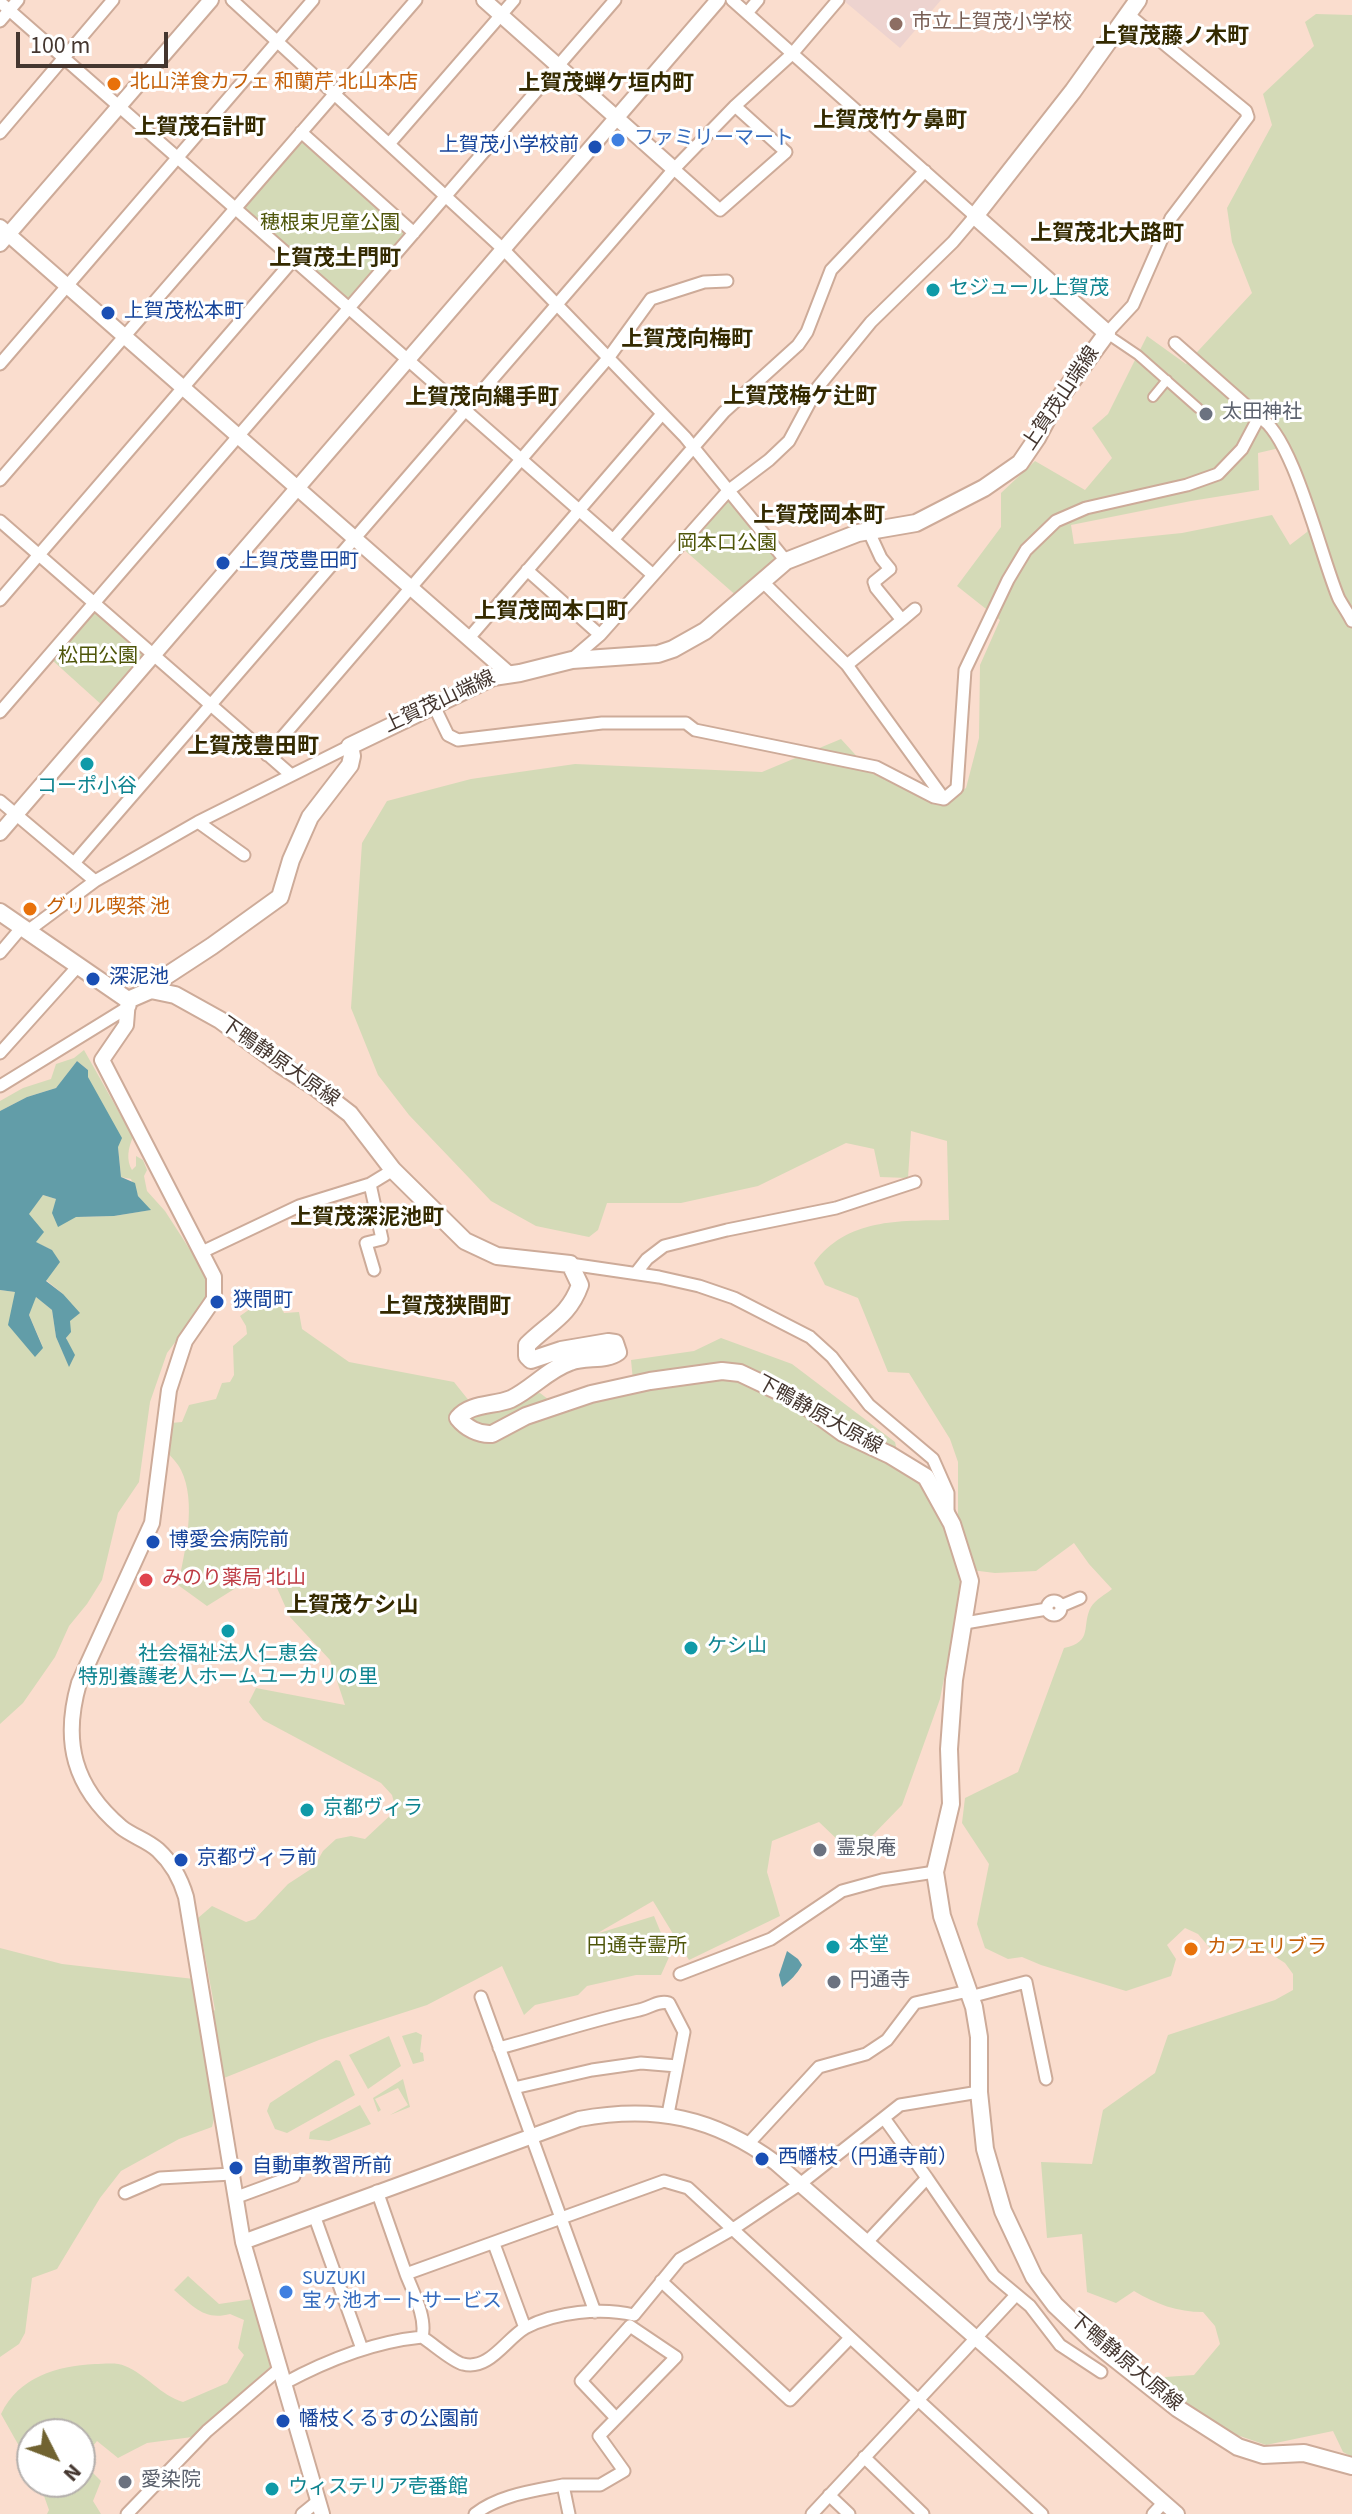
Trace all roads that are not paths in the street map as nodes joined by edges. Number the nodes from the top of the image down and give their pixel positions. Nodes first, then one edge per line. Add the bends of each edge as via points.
1 (18, 0) edge
2 (113, 0) edge
3 (211, 0) edge
4 (232, 0) edge
5 (313, 0) edge
6 (416, 0) edge
7 (484, 0) edge
8 (514, 0) edge
9 (615, 0) edge
10 (718, 0) edge
11 (732, 0) edge
12 (758, 0) edge
13 (838, 0) edge
14 (5, 6) edge
15 (1134, 8) edge
16 (747, 13) junction
17 (501, 15) junction
18 (0, 21) edge
19 (276, 43) junction
20 (792, 54) junction
21 (64, 58) junction
22 (558, 66) junction
23 (334, 94) junction
24 (735, 106) junction
25 (120, 107) junction
26 (616, 118) junction
27 (301, 132) junction
28 (0, 133) edge
29 (389, 144) junction
30 (178, 157) junction
31 (674, 169) junction
32 (925, 171) junction
33 (445, 197) junction
34 (235, 208) junction
35 (975, 216) junction
36 (414, 233) junction
37 (3, 235) edge
38 (503, 249) junction
39 (294, 259) junction
40 (727, 281) dead end
41 (67, 286) junction
42 (557, 304) junction
43 (349, 308) junction
44 (1107, 333) junction
45 (124, 336) junction
46 (1175, 343) dead end
47 (609, 357) junction
48 (407, 359) junction
49 (0, 364) edge
50 (1167, 380) junction
51 (183, 388) junction
52 (1153, 397) dead end
53 (1198, 408) dead end
54 (465, 410) junction
55 (662, 414) junction
56 (1259, 417) junction
57 (238, 436) junction
58 (693, 447) junction
59 (521, 459) junction
60 (0, 480) edge
61 (297, 488) junction
62 (728, 491) junction
63 (579, 510) junction
64 (0, 521) edge
65 (869, 532) junction
66 (355, 539) junction
67 (613, 540) junction
68 (39, 555) junction
69 (786, 561) junction
70 (527, 570) junction
71 (653, 575) junction
72 (763, 582) junction
73 (411, 588) junction
74 (0, 600) edge
75 (94, 603) junction
76 (915, 609) dead end
77 (902, 620) junction
78 (1352, 621) edge
79 (600, 635) junction
80 (469, 638) junction
81 (152, 654) junction
82 (572, 660) junction
83 (847, 665) junction
84 (508, 673) junction
85 (433, 704) junction
86 (211, 705) junction
87 (0, 712) edge
88 (350, 746) junction
89 (267, 755) junction
90 (290, 774) junction
91 (944, 799) junction
92 (0, 801) edge
93 (16, 814) junction
94 (198, 822) junction
95 (0, 833) edge
96 (244, 855) dead end
97 (74, 863) junction
98 (95, 881) junction
99 (0, 912) edge
100 (26, 929) junction
101 (0, 953) edge
102 (79, 965) junction
103 (151, 990) junction
104 (129, 1003) junction
105 (0, 1053) edge
106 (0, 1086) edge
107 (393, 1170) junction
108 (915, 1182) dead end
109 (370, 1184) junction
110 (202, 1252) junction
111 (570, 1264) junction
112 (374, 1270) dead end
113 (636, 1273) junction
114 (949, 1517) junction
115 (1080, 1598) dead end
116 (965, 1623) junction
117 (935, 1872) junction
118 (680, 1974) dead end
119 (969, 1994) junction
120 (481, 1997) dead end
121 (499, 2048) junction
122 (677, 2066) junction
123 (1046, 2079) dead end
124 (514, 2088) junction
125 (979, 2092) junction
126 (668, 2114) junction
127 (884, 2118) junction
128 (531, 2136) junction
129 (749, 2143) junction
130 (232, 2174) junction
131 (294, 2176) dead end
132 (927, 2178) junction
133 (800, 2184) junction
134 (377, 2191) junction
135 (125, 2193) dead end
136 (237, 2197) junction
137 (314, 2215) junction
138 (561, 2218) junction
139 (733, 2229) junction
140 (868, 2241) junction
141 (243, 2242) junction
142 (494, 2244) junction
143 (406, 2274) junction
144 (661, 2281) junction
145 (1016, 2295) junction
146 (595, 2312) junction
147 (632, 2321) junction
148 (525, 2328) junction
149 (422, 2337) junction
150 (850, 2338) junction
151 (976, 2338) junction
152 (362, 2349) junction
153 (1101, 2372) dead end
154 (281, 2377) junction
155 (917, 2401) junction
156 (616, 2418) junction
157 (864, 2457) junction
158 (1352, 2466) edge
159 (563, 2485) junction
160 (829, 2495) junction
161 (1164, 2502) junction
162 (320, 2507) edge
163 (127, 2514) edge
164 (302, 2514) edge
165 (475, 2514) edge
166 (569, 2514) edge
167 (812, 2514) edge
168 (849, 2514) edge
169 (923, 2514) edge
170 (1042, 2514) edge
171 (1153, 2514) edge
172 (1177, 2514) edge

1 - 14 street
2 - 21 street
3 - 25 street
4 - 19 street
5 - 19 street
6 - 23 street
7 - 17 street
8 - 17 street
9 - 22 street
10 - 26 street
11 - 16 street
12 - 16 street
13 - 20 street
14 - 18 street
14 - 21 street
15 - 35 main road
15 - 44 street via 1248,117 1171,218 1133,305
16 - 20 street
17 - 22 street
17 - 29 street
19 - 23 street
19 - 30 street
20 - 24 street
20 - 32 street
21 - 25 street
21 - 28 street
22 - 26 street
22 - 33 street
23 - 27 street
23 - 29 street
24 - 31 street
24 - 31 street via 786,152 720,210
25 - 30 street
25 - 37 street
26 - 31 street
26 - 38 street
27 - 34 street
27 - 36 street
29 - 33 street
30 - 34 street
30 - 41 street
31 - 42 street
32 - 35 street
32 - 58 street via 831,270 798,345
33 - 36 street
33 - 38 street
34 - 39 street
34 - 45 street
35 - 44 main road, 上賀茂山端線
35 - 62 street via 871,322 818,387 789,441
36 - 43 street
37 - 41 street
38 - 42 street
38 - 48 street
39 - 43 street
39 - 51 street
40 - 47 street via 704,282 651,299
41 - 45 street
41 - 49 street
42 - 47 street
42 - 54 street
43 - 48 street
43 - 57 street
44 - 50 street
44 - 65 main road, 上賀茂山端線 via 1020,463 916,523
45 - 51 street
45 - 60 street
46 - 56 street
47 - 55 street
47 - 59 street
48 - 54 street
48 - 61 street
50 - 52 street
50 - 53 street
51 - 57 street
51 - 68 street
54 - 59 street
54 - 66 street
55 - 58 street
55 - 63 street
56 - 78 street via 1269,421 1284,451
56 - 91 street via 1242,449 1218,474 1086,508 1056,521 1026,550 965,670 957,788
57 - 61 street
57 - 75 street
58 - 62 street
58 - 67 street
59 - 63 street
59 - 73 street
61 - 66 street
61 - 81 street
62 - 69 street
62 - 71 street
63 - 67 street
63 - 70 street
64 - 68 street
65 - 69 main road, 上賀茂山端線
65 - 77 street via 890,569 874,582 876,588
66 - 73 street
66 - 86 street
67 - 71 street
68 - 74 street
68 - 75 street
69 - 72 main road, 上賀茂山端線
70 - 79 street
70 - 80 street
71 - 79 street
72 - 82 main road, 上賀茂山端線 via 705,631 673,649
72 - 83 street
73 - 80 street
73 - 89 street
75 - 81 street
75 - 87 street
76 - 77 street
77 - 83 street
79 - 82 street
80 - 84 street
81 - 86 street
81 - 93 street
82 - 84 main road, 上賀茂山端線
83 - 91 street
84 - 85 main road, 上賀茂山端線
85 - 88 main road, 上賀茂山端線
85 - 91 street via 448,735 458,740 602,723 686,723 695,730 876,767
86 - 89 street
86 - 97 street
88 - 90 street
88 - 103 main road via 350,765 310,817 280,897
89 - 90 street
90 - 94 street
92 - 93 street
93 - 95 street
93 - 97 street
94 - 96 street
94 - 98 street
97 - 98 street
98 - 100 street
99 - 100 main road
100 - 101 street
100 - 102 main road
102 - 104 main road
102 - 105 street
103 - 104 main road
103 - 107 main road, 下鴨静原大原線 via 175,995 220,1020 315,1087 350,1114
104 - 106 street
104 - 110 street via 126,1025 102,1060
107 - 109 street
107 - 111 main road, 下鴨静原大原線 via 465,1241 497,1256
108 - 113 street via 836,1208 664,1246
109 - 110 street via 299,1206
109 - 112 street via 382,1239 366,1243
110 - 130 street via 214,1277 214,1299 179,1358 163,1421 152,1523 79,1683 71,1754 86,1789 121,1826 157,1849 183,1887
111 - 113 street
111 - 114 main road, 下鴨静原大原線 via 580,1285 576,1295 558,1320 527,1345 527,1356 531,1360 608,1342 615,1343 618,1352 569,1362 514,1397 468,1410 458,1418 465,1427 492,1434 591,1394 650,1381 740,1373 919,1471
113 - 114 street via 734,1298 810,1337 869,1405 933,1459 948,1493
114 - 116 main road, 下鴨静原大原線 via 970,1581
115 - 116 street via 1061,1606 1055,1615 1047,1609
116 - 117 main road, 下鴨静原大原線 via 954,1680 951,1799
117 - 118 street via 842,1891 771,1939
117 - 119 main road, 下鴨静原大原線 via 942,1916
119 - 123 street via 1026,1982
119 - 125 main road, 下鴨静原大原線 via 979,2037
119 - 129 street via 915,2003 887,2040 866,2054 819,2067
120 - 121 street
121 - 122 street via 663,2001 684,2032
121 - 124 street
122 - 124 street via 641,2063
122 - 126 street
124 - 128 street
125 - 127 street via 900,2105
125 - 158 main road, 下鴨静原大原線 via 985,2149 1003,2211 1034,2277 1055,2305 1177,2408 1238,2447 1263,2455 1304,2453
126 - 128 street via 601,2115
126 - 129 street via 706,2123
127 - 132 street
127 - 133 street
128 - 134 street
128 - 138 street
129 - 133 street
130 - 135 street via 160,2178
130 - 136 street
131 - 136 street
132 - 140 street
132 - 145 street via 994,2276
133 - 139 street
133 - 140 street
134 - 137 street
134 - 143 street
136 - 141 street
137 - 141 street
137 - 152 street
138 - 139 street via 664,2181 688,2188
138 - 142 street
138 - 146 street
139 - 144 street via 680,2259
139 - 150 street
140 - 151 street
141 - 154 street
142 - 143 street
142 - 148 street
143 - 149 street via 422,2318
144 - 147 street
144 - 150 street via 790,2400
145 - 151 street
145 - 153 street via 1060,2345
146 - 147 street via 617,2311
146 - 148 street
147 - 156 street via 581,2381
147 - 156 street via 676,2357
148 - 149 street via 478,2364 462,2364
149 - 152 street
150 - 155 street
151 - 155 street
151 - 161 street
152 - 154 street
154 - 162 street
154 - 163 street via 207,2431
155 - 157 street
155 - 170 street
156 - 159 street via 599,2436 624,2471 600,2485
157 - 160 street
157 - 169 street
159 - 165 street via 522,2493
159 - 166 street
160 - 167 street
160 - 168 street
161 - 171 street
161 - 172 street
162 - 164 street

